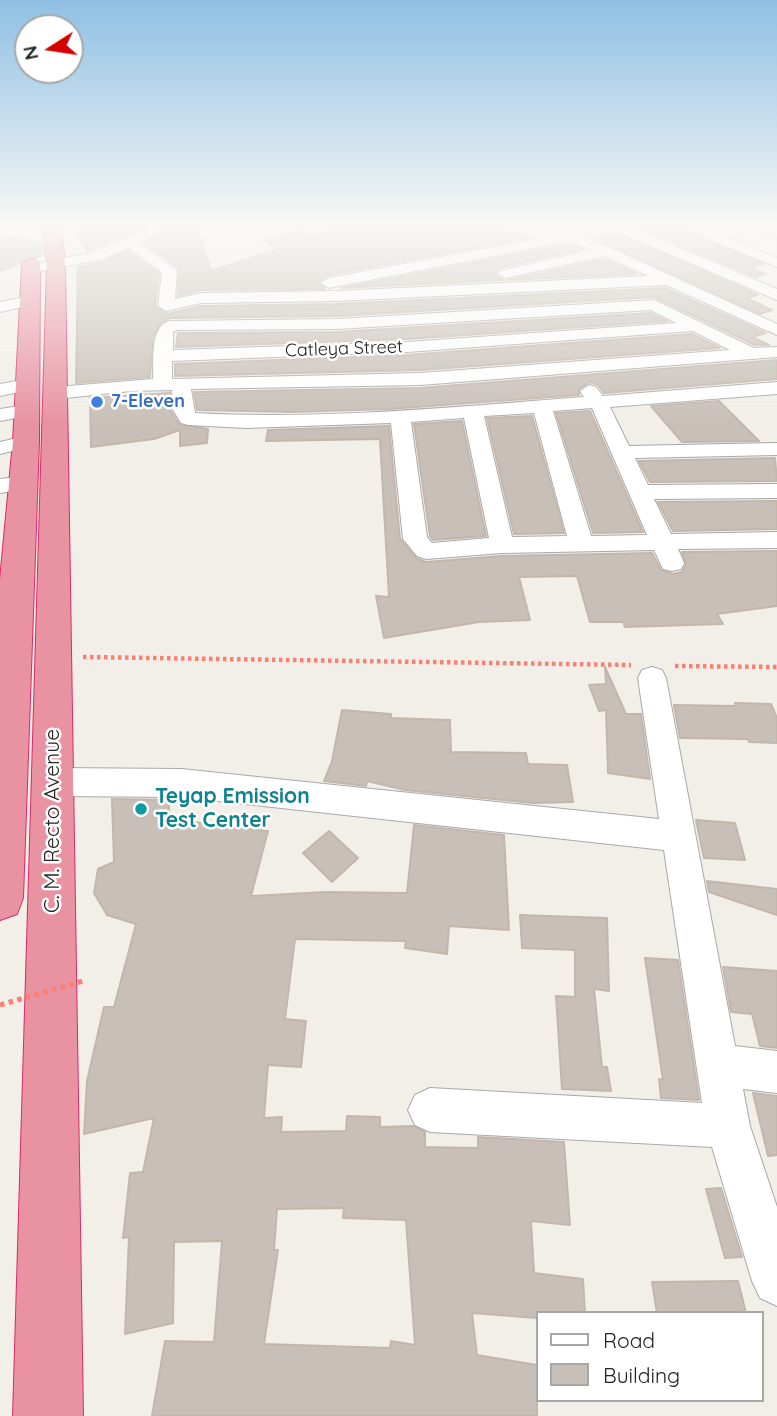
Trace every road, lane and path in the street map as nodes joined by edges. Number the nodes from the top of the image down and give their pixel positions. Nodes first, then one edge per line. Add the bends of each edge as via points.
1 (40, 293) edge
2 (167, 293) edge
3 (285, 293) edge
4 (418, 293) edge
5 (476, 293) edge
6 (697, 293) edge
7 (272, 296) junction
8 (15, 304) edge
9 (492, 315) junction
10 (697, 326) junction
11 (777, 330) edge
12 (524, 340) junction
13 (777, 352) edge
14 (754, 355) junction
15 (164, 356) junction
16 (564, 367) junction
17 (777, 367) edge
18 (172, 385) junction
19 (776, 390) edge
20 (599, 403) junction
21 (542, 408) junction
22 (24, 411) edge
23 (473, 412) junction
24 (400, 417) junction
25 (777, 449) edge
26 (622, 452) junction
27 (12, 485) edge
28 (777, 491) edge
29 (641, 492) junction
30 (777, 540) edge
31 (662, 541) junction
32 (581, 543) junction
33 (502, 545) junction
34 (673, 563) dead end
35 (18, 574) edge
36 (54, 656) junction
37 (777, 667) edge
38 (650, 670) junction
39 (4, 749) edge
40 (54, 782) junction
41 (678, 836) junction
42 (0, 898) edge
43 (83, 981) dead end
44 (0, 1005) edge
45 (718, 1065) junction
46 (777, 1072) edge
47 (430, 1110) dead end
48 (728, 1126) junction
49 (777, 1281) edge
50 (48, 1416) edge

1 - 22 highway, C. M. Recto Avenue
2 - 7 street via 166,306 201,298
3 - 7 street
4 - 7 street
5 - 9 street
6 - 11 street
8 - 22 highway, C. M. Recto Avenue
9 - 10 street via 654,304
9 - 12 street
9 - 15 street via 315,325 177,325 165,331
10 - 12 street, Catleya Street
10 - 14 street
12 - 15 street, Catleya Street
12 - 16 street
13 - 14 street
14 - 16 street
14 - 17 street
15 - 18 street
16 - 18 street via 393,380
16 - 20 street
18 - 22 street
18 - 24 street via 185,415 194,420
19 - 20 street
20 - 21 street
20 - 26 street
21 - 23 street
21 - 32 street
22 - 27 highway, C. M. Recto Avenue
22 - 35 highway, C. M. Recto Avenue
23 - 24 street
23 - 33 street
24 - 33 street via 419,546 435,551
25 - 26 street
26 - 29 street
27 - 35 highway, C. M. Recto Avenue
28 - 29 street
29 - 31 street
30 - 31 street
31 - 32 street
31 - 34 street
32 - 33 street
35 - 36 highway, C. M. Recto Avenue
35 - 39 highway, C. M. Recto Avenue
36 - 38 path
36 - 40 highway, C. M. Recto Avenue
37 - 38 path
38 - 41 street
39 - 42 highway, C. M. Recto Avenue
40 - 41 street via 181,783
40 - 50 highway, C. M. Recto Avenue
41 - 45 street
43 - 44 path, bridge
45 - 46 street
45 - 48 street
47 - 48 street
48 - 49 street

